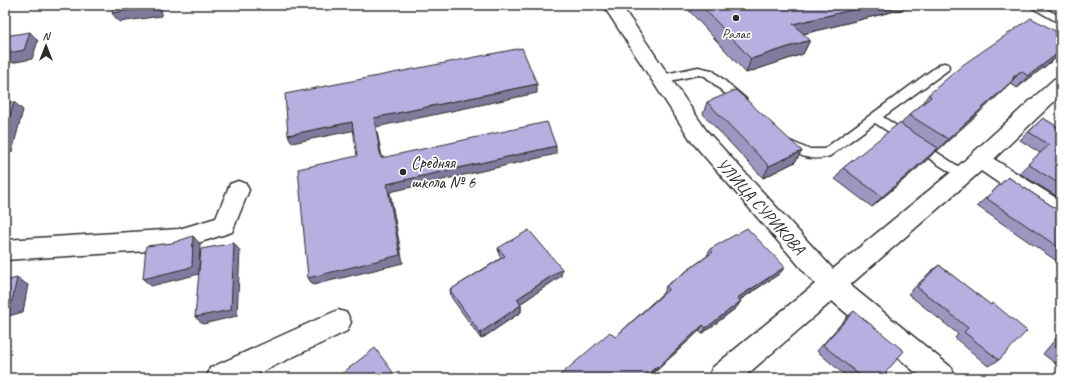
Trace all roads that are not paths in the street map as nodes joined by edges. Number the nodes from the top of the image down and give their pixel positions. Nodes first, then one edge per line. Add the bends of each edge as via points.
1 (612, 5) edge
2 (1032, 5) edge
3 (1061, 21) edge
4 (944, 67) dead end
5 (661, 79) junction
6 (1061, 84) edge
7 (752, 112) edge
8 (875, 117) junction
9 (780, 138) edge
10 (980, 160) junction
11 (963, 175) junction
12 (238, 190) dead end
13 (1061, 213) edge
14 (5, 250) edge
15 (832, 285) junction
16 (338, 322) dead end
17 (220, 378) edge
18 (722, 378) edge
19 (942, 378) edge

1 - 5 street, УЛИЦА СУРИКОВА
2 - 3 lane
4 - 8 lane
5 - 7 lane via 698,71 708,73
5 - 15 street, УЛИЦА СУРИКОВА via 699,136
6 - 10 street
8 - 9 lane via 826,153 806,154
8 - 11 lane
10 - 11 street
10 - 13 street
11 - 15 street
12 - 14 street via 224,225 179,239
15 - 18 street
15 - 19 street, УЛИЦА СУРИКОВА
16 - 17 street

